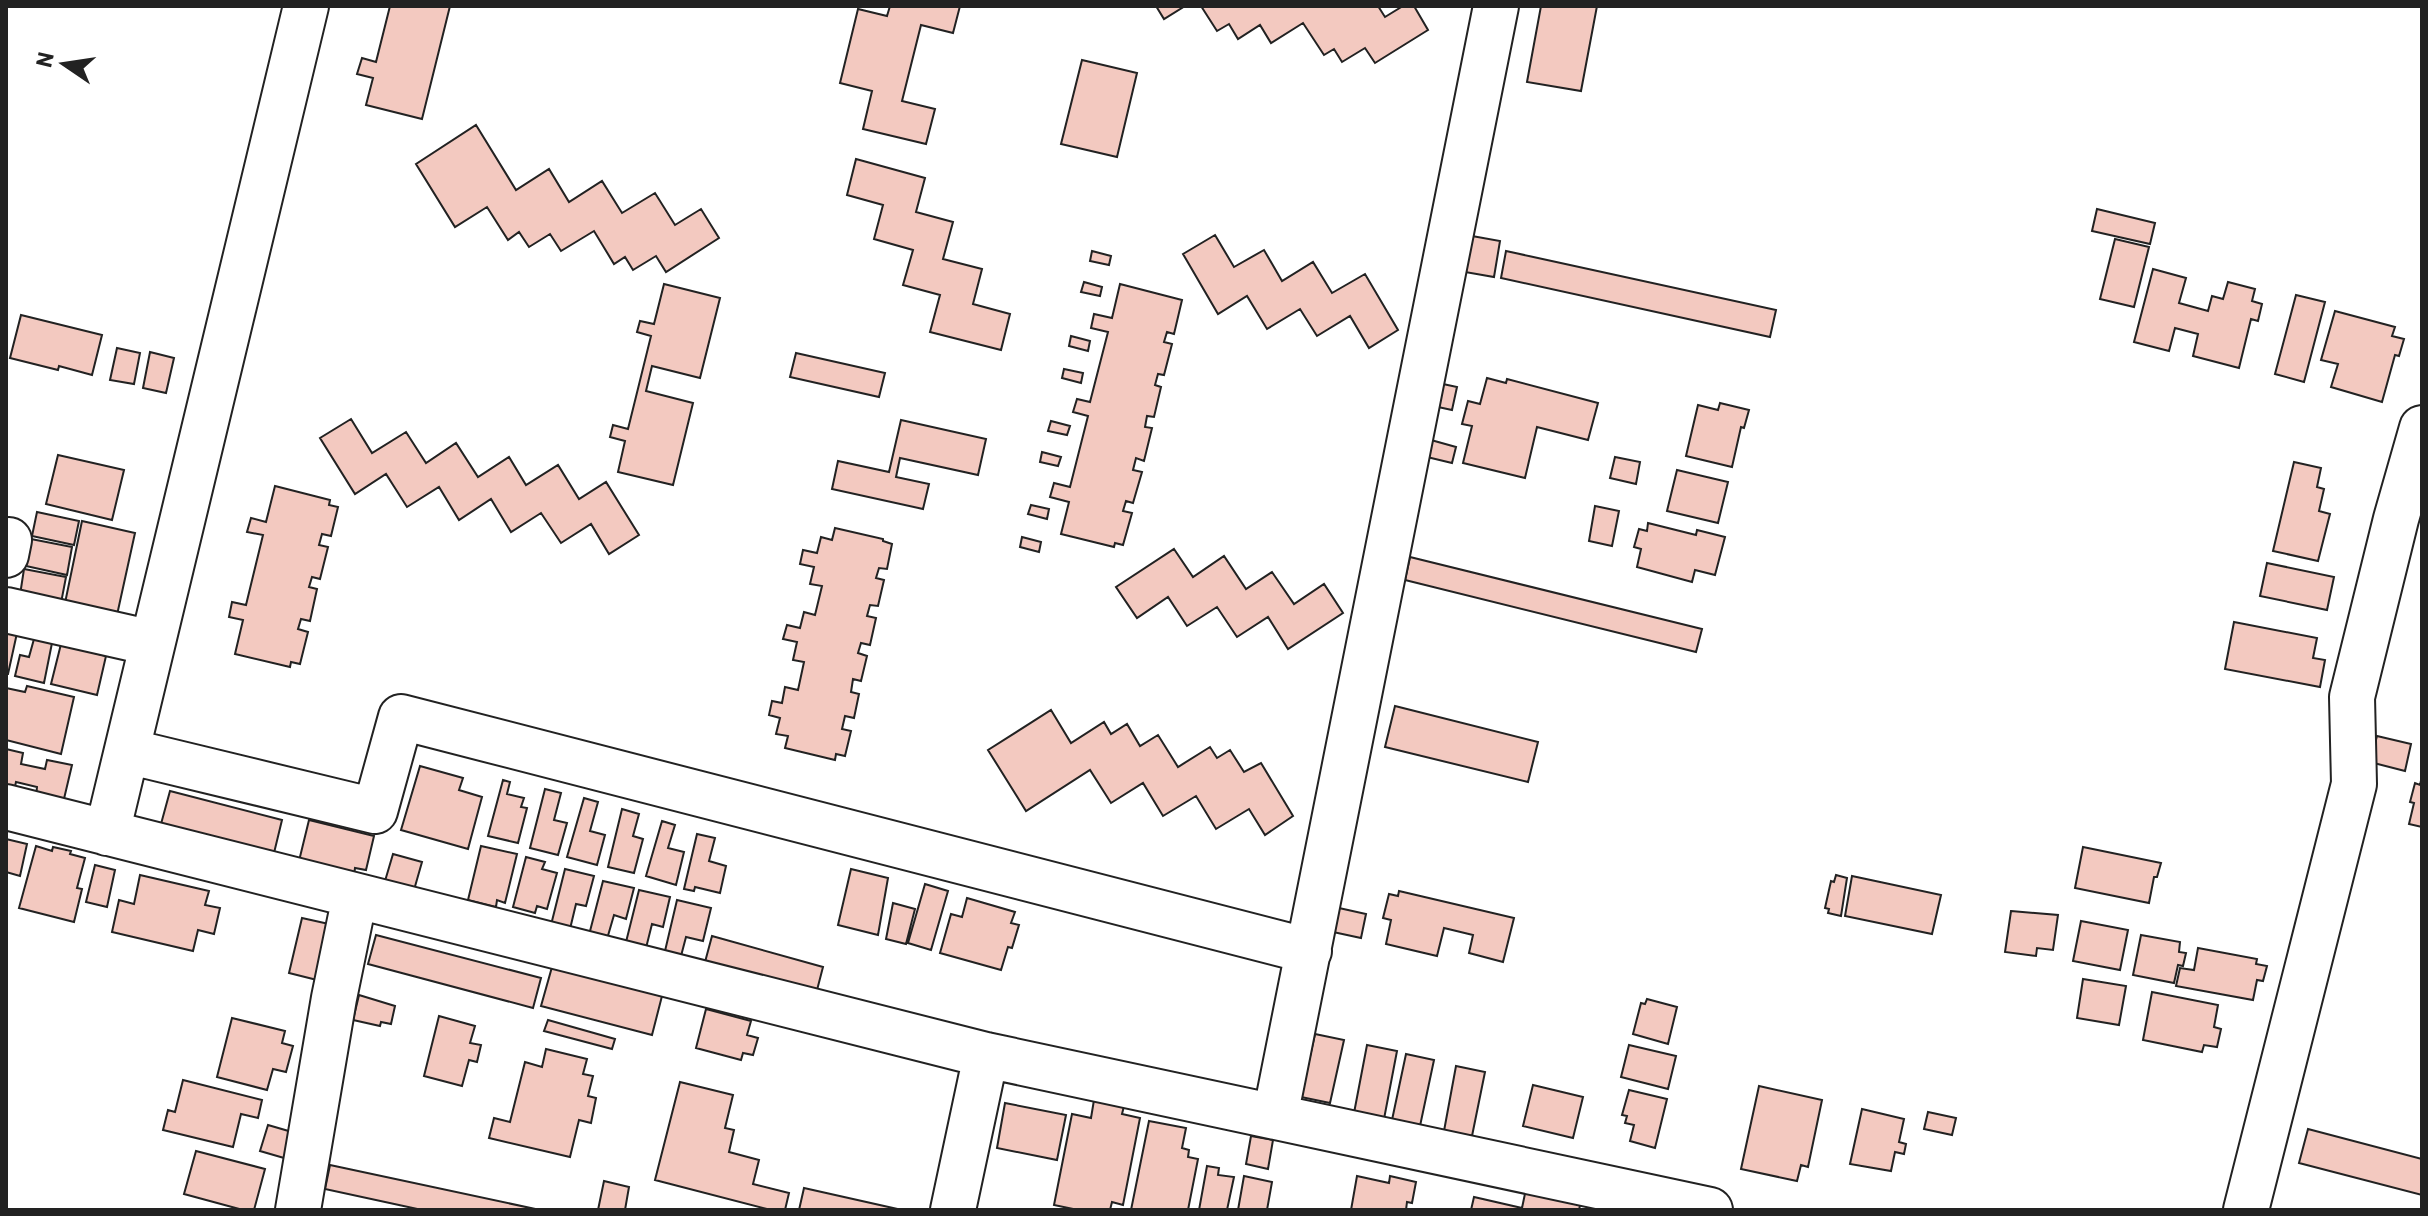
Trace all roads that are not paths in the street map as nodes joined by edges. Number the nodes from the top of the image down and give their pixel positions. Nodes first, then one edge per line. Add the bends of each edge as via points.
1 (306, 6) edge
2 (1496, 6) edge
3 (2422, 428) edge
4 (6, 610) edge
5 (152, 643) junction
6 (127, 751) junction
7 (6, 807) edge
8 (107, 833) junction
9 (355, 896) junction
10 (1309, 951) junction
11 (986, 1055) junction
12 (1275, 1117) junction
13 (298, 1210) edge
14 (953, 1210) edge
15 (1710, 1210) edge
16 (2246, 1210) edge

1 - 5 street
2 - 10 street
3 - 16 street via 2352,697 2354,784
4 - 5 street
5 - 6 street
6 - 8 street
6 - 10 street via 375,811 401,717
7 - 8 street
8 - 9 street
9 - 11 street
9 - 13 street
10 - 12 street
11 - 12 street
11 - 14 street
12 - 15 street

